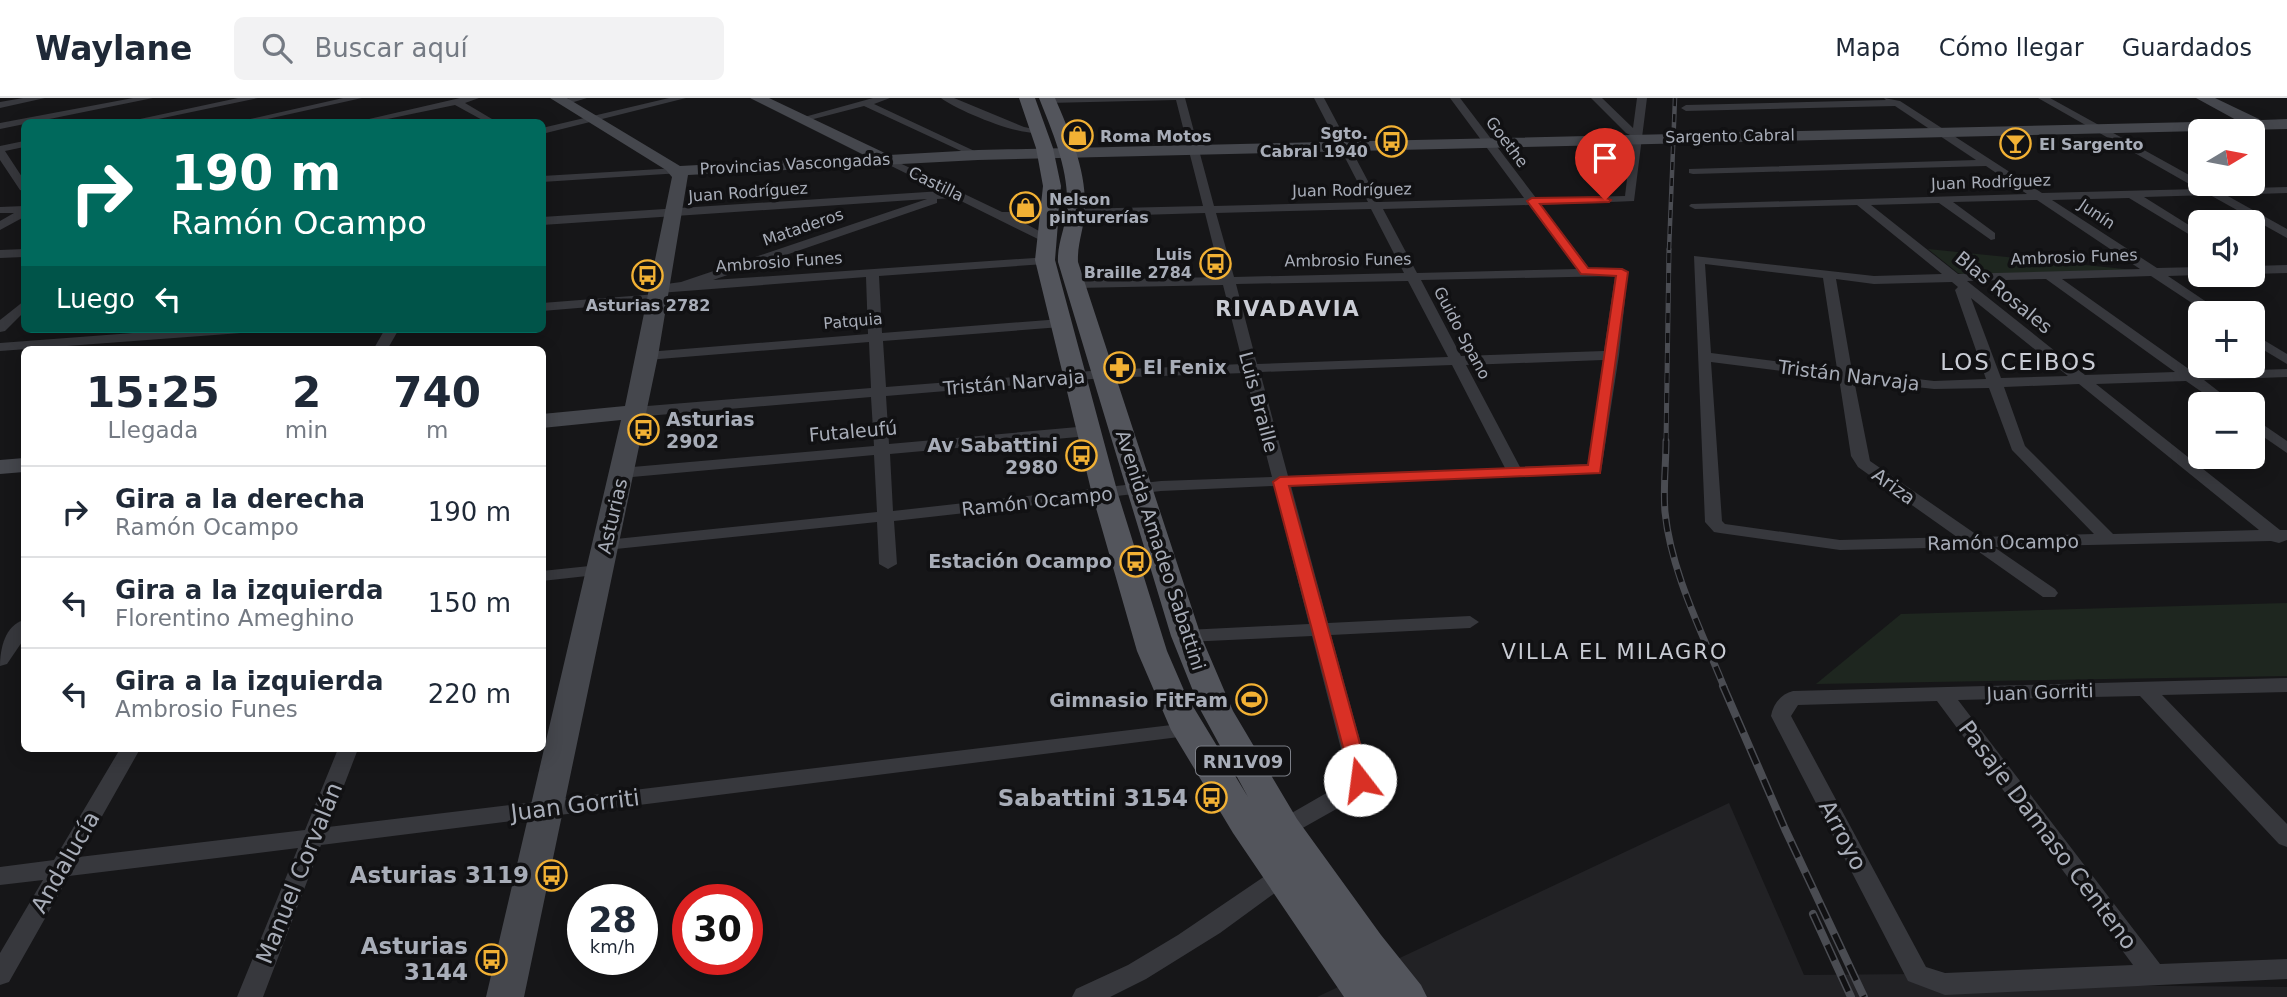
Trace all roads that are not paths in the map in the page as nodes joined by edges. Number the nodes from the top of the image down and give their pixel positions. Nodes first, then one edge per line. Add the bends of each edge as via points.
1 (40, 98) edge
2 (148, 98) edge
3 (253, 98) edge
4 (360, 98) edge
5 (474, 98) edge
6 (582, 98) edge
7 (681, 98) edge
8 (757, 98) edge
9 (885, 98) edge
10 (946, 98) edge
11 (1027, 98) edge
12 (1173, 98) edge
13 (1180, 98) edge
14 (1319, 98) edge
15 (1455, 98) edge
16 (1596, 98) edge
17 (1642, 98) edge
18 (2043, 98) edge
19 (2203, 98) edge
20 (1048, 99) edge
21 (560, 100) edge
22 (1893, 101) edge
23 (457, 102) junction
24 (865, 103) junction
25 (0, 106) edge
26 (1686, 108) dead end
27 (174, 109) junction
28 (37, 119) edge
29 (141, 119) edge
30 (184, 119) edge
31 (257, 119) edge
32 (392, 119) edge
33 (397, 119) edge
34 (487, 119) edge
35 (593, 119) junction
36 (2247, 119) edge
37 (802, 120) junction
38 (21, 122) edge
39 (2287, 124) edge
40 (2265, 125) edge
41 (0, 126) edge
42 (2188, 126) edge
43 (2097, 128) junction
44 (2265, 128) edge
45 (546, 130) edge
46 (1039, 131) junction
47 (1940, 131) junction
48 (1637, 136) junction
49 (2287, 138) edge
50 (1487, 141) junction
51 (1343, 144) junction
52 (21, 145) edge
53 (1194, 149) junction
54 (0, 150) edge
55 (1069, 152) junction
56 (1047, 153) junction
57 (978, 155) junction
58 (885, 159) junction
59 (1988, 163) junction
60 (19, 170) edge
61 (677, 171) junction
62 (1693, 171) dead end
63 (546, 179) edge
64 (2188, 179) edge
65 (2287, 190) edge
66 (2265, 191) edge
67 (2188, 193) edge
68 (956, 194) junction
69 (2130, 194) junction
70 (2218, 196) edge
71 (2040, 197) junction
72 (1941, 199) junction
73 (1532, 201) junction
74 (1859, 201) junction
75 (1053, 203) junction
76 (1375, 205) junction
77 (1695, 206) dead end
78 (1209, 208) junction
79 (0, 210) edge
80 (21, 210) edge
81 (21, 212) edge
82 (673, 212) junction
83 (1076, 213) junction
84 (1001, 215) junction
85 (546, 221) edge
86 (0, 226) edge
87 (2188, 230) edge
88 (2287, 234) edge
89 (1992, 236) dead end
90 (1046, 238) junction
91 (21, 253) edge
92 (0, 254) edge
93 (1045, 260) junction
94 (2287, 269) edge
95 (2265, 270) edge
96 (1585, 271) junction
97 (2188, 272) edge
98 (872, 273) junction
99 (2155, 273) junction
100 (1829, 275) junction
101 (2050, 275) junction
102 (1412, 276) junction
103 (1227, 280) junction
104 (1962, 283) junction
105 (1076, 285) junction
106 (667, 291) junction
107 (2198, 301) edge
108 (546, 306) edge
109 (21, 308) edge
110 (1061, 323) junction
111 (0, 328) edge
112 (135, 333) edge
113 (875, 337) junction
114 (2265, 346) edge
115 (0, 347) edge
116 (1612, 355) junction
117 (647, 356) junction
118 (1705, 358) junction
119 (1457, 360) junction
120 (2287, 360) edge
121 (1250, 369) junction
122 (2287, 373) edge
123 (1104, 374) junction
124 (2265, 374) edge
125 (1846, 375) junction
126 (2188, 375) edge
127 (1074, 376) junction
128 (2188, 376) edge
129 (2193, 378) edge
130 (2084, 380) junction
131 (1994, 383) junction
132 (2212, 392) edge
133 (878, 393) junction
134 (635, 412) junction
135 (546, 421) edge
136 (1089, 431) junction
137 (2265, 432) edge
138 (2287, 448) edge
139 (881, 450) junction
140 (1515, 472) junction
141 (621, 473) junction
142 (1280, 482) junction
143 (1142, 488) junction
144 (1105, 494) junction
145 (885, 518) junction
146 (2283, 538) edge
147 (2110, 540) junction
148 (1975, 542) junction
149 (603, 558) junction
150 (888, 564) dead end
151 (546, 575) edge
152 (2049, 593) dead end
153 (1470, 622) dead end
154 (1320, 628) junction
155 (21, 629) edge
156 (21, 632) edge
157 (0, 633) edge
158 (1186, 636) junction
159 (0, 660) edge
160 (1159, 667) junction
161 (2287, 685) edge
162 (2146, 689) junction
163 (1943, 695) junction
164 (1793, 698) joint
165 (1188, 730) junction
166 (1151, 734) junction
167 (128, 752) edge
168 (347, 752) edge
169 (545, 808) junction
170 (1284, 828) junction
171 (312, 837) junction
172 (2287, 838) edge
173 (62, 868) junction
174 (0, 876) edge
175 (1298, 883) junction
176 (2287, 969) edge
177 (1361, 970) edge
178 (0, 975) edge
179 (2154, 975) junction
180 (2030, 988) edge
181 (250, 997) edge
182 (505, 997) edge
183 (1085, 997) edge
184 (1407, 997) edge

1 - 25 street
2 - 28 street
3 - 27 street
4 - 31 street
4 - 32 street
5 - 23 street
6 - 21 street
7 - 35 street
8 - 37 street, Castilla
9 - 24 street
10 - 46 street via 1022,130
11 - 46 main road, Avenida Amadeo Sabattini / RN1V09
12 - 20 street
13 - 53 street, Luis Braille
14 - 51 street, Guido Spano
15 - 50 street, Goethe
16 - 48 street
17 - 48 street
18 - 43 street
19 - 36 street
20 - 55 main road, Avenida Amadeo Sabattini / RN1V09
21 - 35 street
22 - 26 street
22 - 47 street, Junín
23 - 33 street
23 - 34 street
24 - 37 street
24 - 57 street
27 - 29 street
27 - 30 street
35 - 45 street
35 - 61 street
37 - 58 street, Castilla
38 - 41 street
39 - 40 street, Sargento Cabral
42 - 43 street, Sargento Cabral
43 - 47 street, Sargento Cabral
43 - 64 street
44 - 49 street
46 - 56 main road, Avenida Amadeo Sabattini / RN1V09
47 - 48 street, Sargento Cabral
47 - 59 street, Junín
48 - 50 street, Sargento Cabral
48 - 73 street, Juan Rodríguez via 1630,199
50 - 51 street, Sargento Cabral
50 - 73 street, Goethe
51 - 53 street, Sargento Cabral
51 - 76 street, Guido Spano
52 - 54 street
53 - 55 street, Sargento Cabral
53 - 78 street, Luis Braille
54 - 60 street
55 - 56 street, Sargento Cabral
55 - 83 main road, Avenida Amadeo Sabattini / RN1V09
56 - 57 street, Provincias Vascongadas
56 - 75 main road, Avenida Amadeo Sabattini / RN1V09
57 - 58 street, Provincias Vascongadas
58 - 61 street, Provincias Vascongadas
58 - 68 street, Castilla
59 - 62 street
59 - 71 street, Junín
61 - 63 street, Provincias Vascongadas
61 - 82 street, Asturias
65 - 66 street, Juan Rodríguez
67 - 69 street, Juan Rodríguez
68 - 82 street, Juan Rodríguez
68 - 84 street, Castilla
68 - 106 street, Mataderos
69 - 71 street, Juan Rodríguez
69 - 87 street
70 - 88 street
71 - 72 street, Juan Rodríguez
71 - 99 street, Junín
72 - 74 street, Juan Rodríguez
72 - 89 street
73 - 76 street, Juan Rodríguez
73 - 96 street, Goethe
74 - 77 street, Juan Rodríguez
74 - 104 street, Blas Rosales
75 - 84 street, Castilla via 1034,215
75 - 90 main road, Avenida Amadeo Sabattini / RN1V09
76 - 78 street, Juan Rodríguez
76 - 102 street, Guido Spano
78 - 83 street, Juan Rodríguez
78 - 103 street, Luis Braille
79 - 80 street
81 - 86 street
82 - 85 street, Juan Rodríguez
82 - 106 street, Asturias
83 - 105 main road, Avenida Amadeo Sabattini / RN1V09 via 1067,253
84 - 90 street, Castilla
90 - 93 main road, Avenida Amadeo Sabattini / RN1V09
91 - 92 street
93 - 98 street, Ambrosio Funes
93 - 110 main road, Avenida Amadeo Sabattini / RN1V09
94 - 95 street
96 - 102 street, Ambrosio Funes
96 - 116 street, Ambrosio Funes via 1622,272
97 - 99 street, Ambrosio Funes
98 - 106 street, Ambrosio Funes
98 - 113 street
99 - 101 street, Ambrosio Funes
99 - 107 street, Junín
100 - 104 street, Ambrosio Funes
100 - 118 street, Ambrosio Funes via 1698,259
100 - 125 street, Ariza
101 - 104 street, Ambrosio Funes
101 - 126 street
102 - 103 street, Ambrosio Funes
102 - 119 street, Guido Spano
103 - 105 street, Ambrosio Funes
103 - 121 street, Luis Braille
104 - 130 street, Blas Rosales
104 - 131 street
105 - 123 main road, Avenida Amadeo Sabattini / RN1V09
106 - 108 street, Ambrosio Funes
106 - 117 street, Asturias
109 - 111 street
110 - 113 street, Patquia
110 - 127 main road, Avenida Amadeo Sabattini / RN1V09
112 - 115 street
113 - 117 street, Patquia
113 - 133 street
114 - 120 street
116 - 119 street, Tristán Narvaja
116 - 140 street, Ramón Ocampo via 1595,470
117 - 134 street, Asturias
118 - 125 street, Tristán Narvaja
118 - 148 street, Ramón Ocampo via 1712,513 1720,528 1815,543
119 - 121 street, Tristán Narvaja
119 - 140 street, Guido Spano
121 - 123 street, Tristán Narvaja
121 - 142 street, Luis Braille
122 - 124 street, Tristán Narvaja
123 - 127 street, Tristán Narvaja
123 - 143 main road, Avenida Amadeo Sabattini / RN1V09
125 - 131 street, Tristán Narvaja via 1916,384
125 - 148 street, Ariza via 1864,464
127 - 133 street, Tristán Narvaja
127 - 136 main road, Avenida Amadeo Sabattini / RN1V09
128 - 130 street, Tristán Narvaja
129 - 132 street
130 - 131 street, Tristán Narvaja
130 - 146 street, Blas Rosales
131 - 147 street via 2024,456
133 - 134 street, Tristán Narvaja
133 - 139 street
134 - 135 street, Tristán Narvaja
134 - 141 street, Asturias
136 - 139 street, Futaleufú
136 - 144 main road, Avenida Amadeo Sabattini / RN1V09
137 - 138 street
139 - 141 street, Futaleufú
139 - 145 street
140 - 142 street, Ramón Ocampo
141 - 149 street, Asturias
142 - 143 street, Ramón Ocampo
142 - 154 street, Luis Braille
143 - 144 street, Ramón Ocampo
143 - 158 main road, Avenida Amadeo Sabattini / RN1V09
144 - 145 street, Ramón Ocampo
144 - 160 main road, Avenida Amadeo Sabattini / RN1V09
145 - 149 street, Ramón Ocampo
145 - 150 street
146 - 147 street, Ramón Ocampo
147 - 148 street, Ramón Ocampo
148 - 152 street, Ariza
149 - 151 street, Ramón Ocampo
149 - 169 street, Asturias
153 - 154 street
154 - 158 street
154 - 170 street, Luis Braille via 1360,780 1355,788
155 - 157 street
156 - 159 street
158 - 170 main road, Avenida Amadeo Sabattini / RN1V09 via 1228,734
160 - 165 main road, Avenida Amadeo Sabattini / RN1V09
160 - 166 street via 1167,723
161 - 162 street, Juan Gorriti
162 - 163 street, Juan Gorriti
162 - 172 street
163 - 164 street, Juan Gorriti
163 - 179 street, Pasaje Damaso Centeno
164 - 180 street, Arroyo via 1781,716 1917,974 1945,984
165 - 166 street, Juan Gorriti
165 - 175 main road, Avenida Amadeo Sabattini / RN1V09 via 1246,824
166 - 169 street, Juan Gorriti
167 - 173 street, Andalucía
168 - 171 street, Manuel Corvalán
169 - 171 street, Juan Gorriti
169 - 182 street, Asturias
170 - 175 main road, Avenida Amadeo Sabattini / RN1V09
171 - 173 street, Juan Gorriti
171 - 181 street, Manuel Corvalán
173 - 174 street, Juan Gorriti
173 - 178 street, Andalucía
175 - 177 main road, Avenida Amadeo Sabattini / RN1V09
175 - 183 street via 1147,968
176 - 179 street
177 - 184 main road, Avenida Amadeo Sabattini / RN1V09
179 - 180 street

